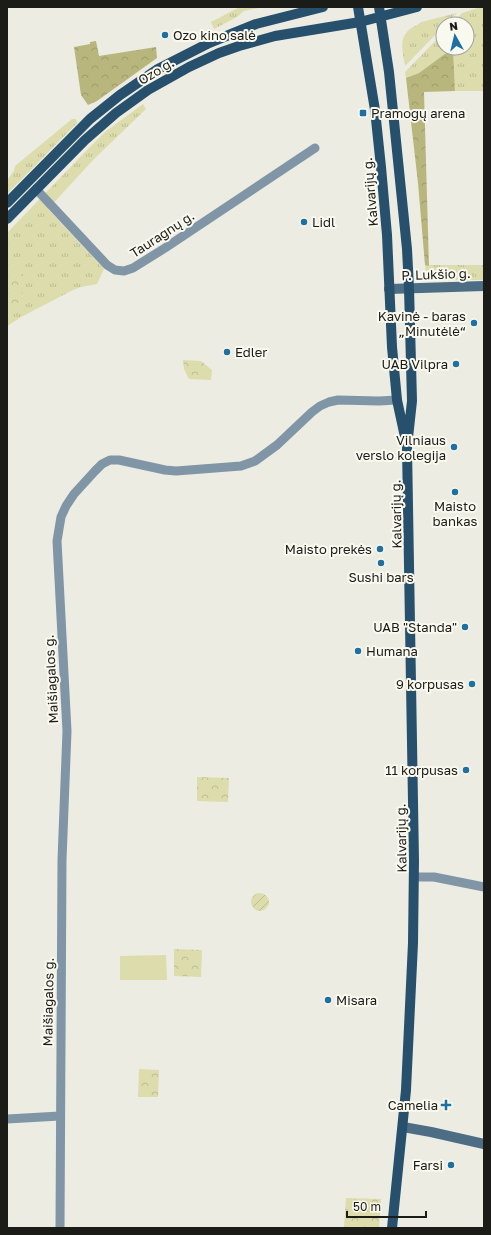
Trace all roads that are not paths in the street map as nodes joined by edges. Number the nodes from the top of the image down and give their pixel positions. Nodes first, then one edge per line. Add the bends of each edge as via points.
1 (323, 7) edge
2 (358, 7) edge
3 (417, 7) edge
4 (380, 12) edge
5 (360, 22) junction
6 (315, 148) dead end
7 (36, 189) junction
8 (7, 203) edge
9 (7, 219) edge
10 (484, 286) edge
11 (409, 288) junction
12 (389, 289) junction
13 (397, 400) junction
14 (408, 447) junction
15 (414, 877) junction
16 (484, 887) edge
17 (60, 1116) junction
18 (7, 1119) edge
19 (403, 1127) junction
20 (484, 1144) edge
21 (60, 1228) edge
22 (392, 1228) edge

1 - 8 main road, Ozo g. via 256,24 158,68 90,119
2 - 5 main road, Kalvarijų g.
3 - 4 main road, Ozo g.
4 - 5 main road, Ozo g.
4 - 11 main road, Kalvarijų g. via 403,204
5 - 7 main road, Ozo g. via 275,36 219,53 189,67 148,90 116,113 84,140
5 - 12 main road, Kalvarijų g. via 375,110
6 - 7 street, Tauragnų g. via 134,268 124,270 115,270 107,265
7 - 9 main road, Ozo g.
10 - 11 street, P. Lukšio g.
11 - 12 street, P. Lukšio g.
11 - 14 main road, Kalvarijų g. via 412,401
12 - 13 main road, Kalvarijų g.
13 - 14 main road, Kalvarijų g.
13 - 17 street, Maišiagalos g. via 328,402 312,412 261,457 241,466 176,471 110,460 95,471 66,506 61,517 57,540 67,731 62,860
14 - 15 main road, Kalvarijų g.
15 - 16 street via 434,877
15 - 19 main road, Kalvarijų g. via 410,1020
17 - 18 street
17 - 21 street, Maišiagalos g.
19 - 20 street
19 - 22 main road, Kalvarijų g.

